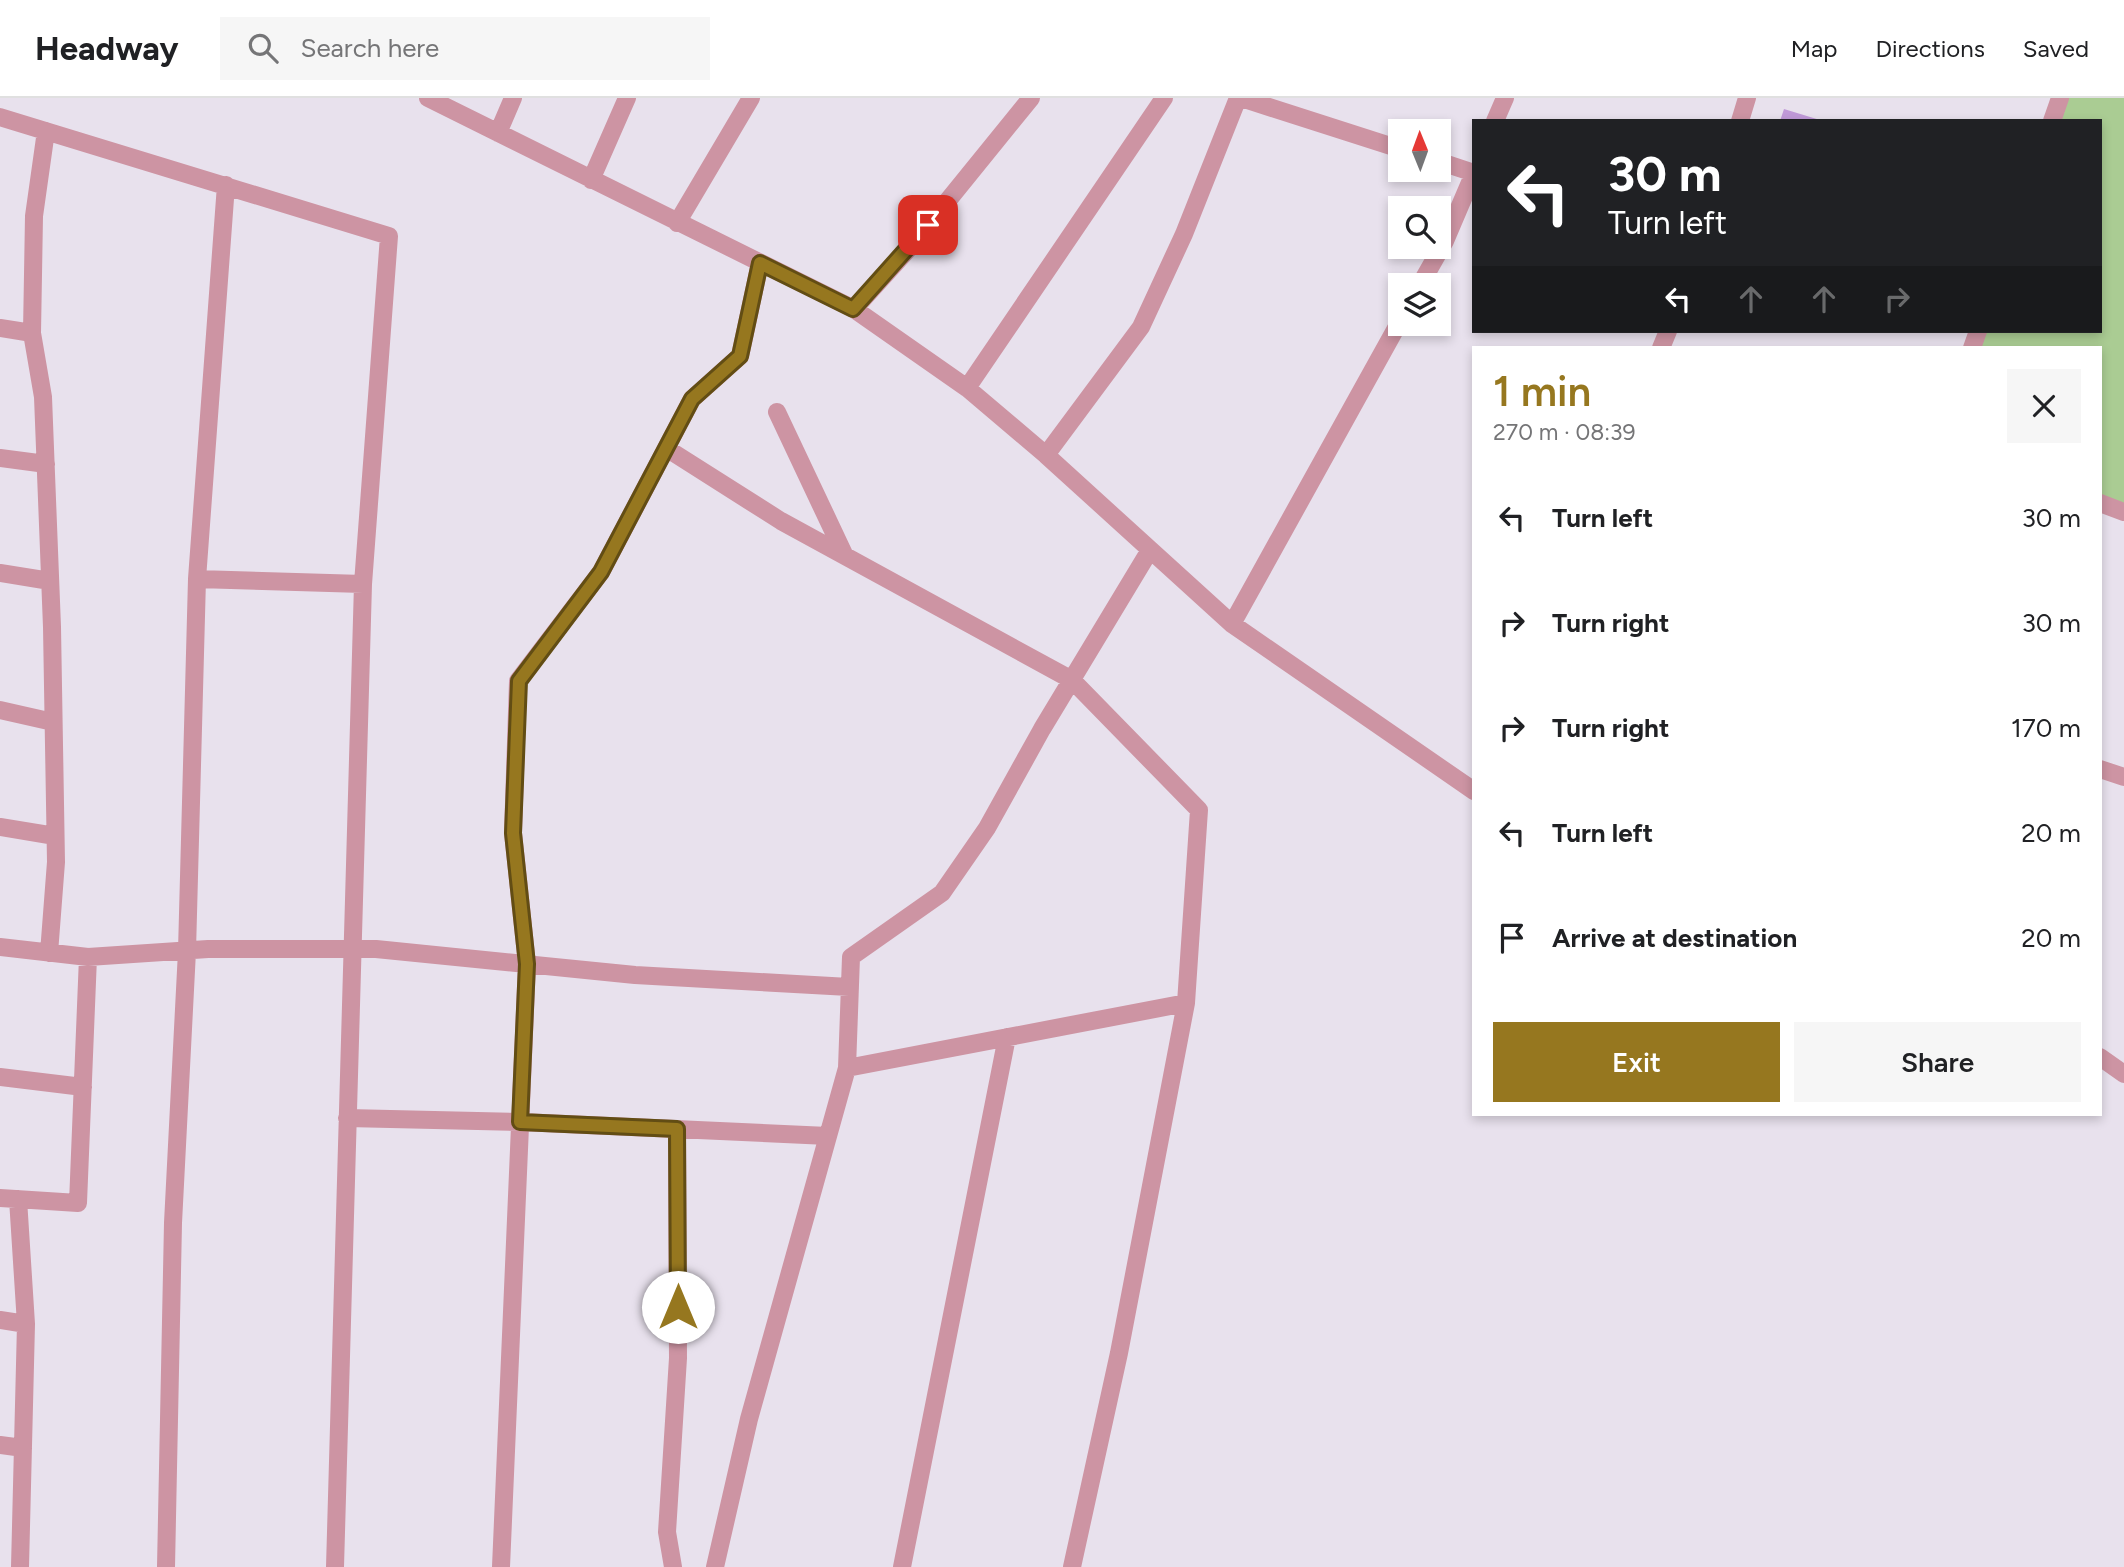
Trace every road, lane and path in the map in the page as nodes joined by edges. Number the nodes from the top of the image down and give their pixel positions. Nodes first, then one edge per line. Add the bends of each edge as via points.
1 (428, 98) edge
2 (513, 98) edge
3 (627, 98) edge
4 (751, 98) edge
5 (1031, 98) edge
6 (1164, 98) edge
7 (1239, 98) edge
8 (1505, 98) edge
9 (1748, 98) edge
10 (2060, 98) edge
11 (0, 117) edge
12 (1496, 119) edge
13 (1741, 119) edge
14 (2053, 119) edge
15 (47, 131) junction
16 (498, 133) junction
17 (1388, 145) edge
18 (1451, 166) edge
19 (1472, 172) edge
20 (1472, 178) edge
21 (592, 180) junction
22 (226, 186) junction
23 (677, 223) junction
24 (760, 263) junction
25 (1427, 273) edge
26 (853, 309) junction
27 (0, 328) edge
28 (32, 333) junction
29 (1392, 336) edge
30 (967, 388) junction
31 (777, 412) dead end
32 (666, 448) junction
33 (1046, 455) junction
34 (0, 458) edge
35 (46, 464) junction
36 (2102, 504) edge
37 (2124, 512) edge
38 (1150, 550) junction
39 (844, 554) junction
40 (0, 573) edge
41 (197, 579) junction
42 (50, 581) junction
43 (363, 584) junction
44 (1232, 624) junction
45 (1072, 680) junction
46 (0, 710) edge
47 (53, 722) junction
48 (2102, 770) edge
49 (2124, 777) edge
50 (1472, 790) edge
51 (0, 827) edge
52 (55, 836) junction
53 (0, 947) edge
54 (352, 949) junction
55 (187, 951) junction
56 (49, 953) junction
57 (88, 957) junction
58 (527, 964) junction
59 (849, 987) junction
60 (1186, 1003) junction
61 (1007, 1037) junction
62 (2102, 1058) edge
63 (847, 1068) junction
64 (2124, 1074) edge
65 (0, 1077) edge
66 (83, 1087) junction
67 (347, 1118) junction
68 (520, 1122) junction
69 (677, 1129) junction
70 (828, 1136) junction
71 (9, 1198) edge
72 (0, 1320) edge
73 (26, 1324) junction
74 (0, 1445) edge
75 (23, 1448) junction
76 (20, 1567) edge
77 (166, 1567) edge
78 (335, 1567) edge
79 (501, 1567) edge
80 (673, 1567) edge
81 (715, 1567) edge
82 (902, 1567) edge
83 (1072, 1567) edge

1 - 16 street
2 - 16 street
3 - 21 street
4 - 23 street
5 - 26 street via 911,246
6 - 30 street
7 - 17 street
7 - 33 street via 1141,327
8 - 12 street
9 - 13 street
10 - 14 street
11 - 15 street
15 - 22 street
15 - 28 street via 34,216
16 - 21 street
18 - 19 street
20 - 25 street
21 - 23 street
22 - 41 street
22 - 43 street via 389,236
23 - 24 street
24 - 26 street
24 - 32 street via 740,356 692,399
26 - 30 street
27 - 28 street
28 - 35 street via 43,397
29 - 44 street
30 - 33 street
31 - 39 street
32 - 39 street via 781,521
32 - 58 street via 601,572 519,681 513,833
33 - 38 street
34 - 35 street
35 - 42 street
36 - 37 street
38 - 44 street
38 - 45 street
39 - 45 street
40 - 42 street
41 - 43 street
41 - 55 street
42 - 47 street
43 - 54 street
44 - 50 street
45 - 59 street via 987,828 942,893 851,957
45 - 60 street via 1199,810
46 - 47 street
47 - 52 street
48 - 49 street
51 - 52 street
52 - 56 street
53 - 56 street
54 - 55 street
54 - 58 street
54 - 67 street
55 - 57 street
55 - 77 street via 173,1223
56 - 57 street
57 - 66 street
58 - 59 street
58 - 68 street
59 - 63 street
60 - 61 street
60 - 83 street via 1119,1353
61 - 63 street
61 - 82 street
62 - 64 street
63 - 70 street
65 - 66 street
66 - 71 street via 78,1203
67 - 68 street
67 - 78 street
68 - 69 street
68 - 79 street
69 - 70 street
69 - 80 street via 678,1358 667,1532
70 - 81 street via 749,1419
71 - 73 street
72 - 73 street
73 - 75 street
74 - 75 street
75 - 76 street

